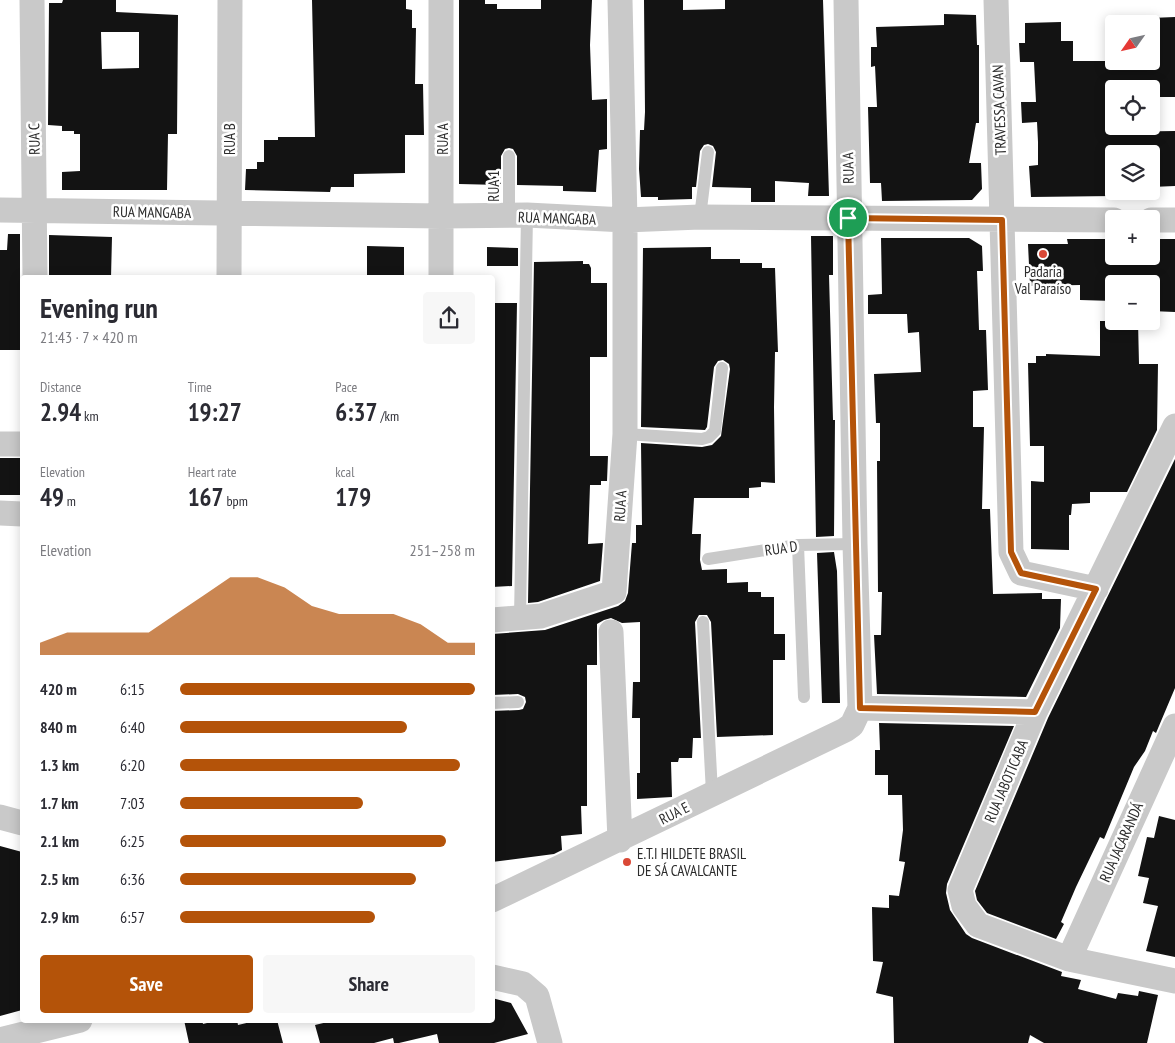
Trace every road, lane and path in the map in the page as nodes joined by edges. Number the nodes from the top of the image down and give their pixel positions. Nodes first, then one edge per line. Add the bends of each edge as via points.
1 (32, 0) edge
2 (230, 0) edge
3 (441, 0) edge
4 (620, 0) edge
5 (846, 0) edge
6 (996, 0) edge
7 (708, 152) dead end
8 (509, 156) dead end
9 (36, 209) junction
10 (0, 210) edge
11 (229, 214) junction
12 (442, 216) junction
13 (518, 216) junction
14 (700, 217) junction
15 (848, 218) junction
16 (625, 220) junction
17 (1002, 220) junction
18 (1105, 220) edge
19 (1160, 220) edge
20 (1175, 220) edge
21 (35, 275) edge
22 (229, 275) edge
23 (441, 275) edge
24 (722, 368) dead end
25 (1175, 426) edge
26 (625, 434) junction
27 (0, 444) edge
28 (20, 444) edge
29 (0, 513) edge
30 (20, 514) edge
31 (855, 544) junction
32 (798, 545) junction
33 (708, 559) dead end
34 (1096, 589) junction
35 (520, 618) junction
36 (495, 620) edge
37 (702, 622) dead end
38 (611, 632) dead end
39 (804, 697) dead end
40 (518, 702) dead end
41 (495, 703) edge
42 (1035, 712) junction
43 (857, 715) junction
44 (1175, 726) edge
45 (712, 794) junction
46 (0, 817) edge
47 (20, 822) edge
48 (620, 840) junction
49 (495, 899) edge
50 (1068, 959) junction
51 (495, 978) edge
52 (1175, 981) edge
53 (68, 1023) edge
54 (0, 1040) edge
55 (550, 1043) edge

1 - 9 street, RUA C
2 - 11 street, RUA B
3 - 12 street, RUA A
4 - 16 street, RUA A
5 - 15 street, RUA A
6 - 17 street, TRAVESSA CAVAN
7 - 14 lane
8 - 13 lane, RUA 1
9 - 10 street, RUA MANGABA
9 - 11 street, RUA MANGABA
9 - 21 street, RUA C
11 - 12 street, RUA MANGABA
11 - 22 street, RUA B
12 - 13 street, RUA MANGABA
12 - 23 street, RUA A
13 - 16 street, RUA MANGABA
13 - 35 lane, RUA 1
14 - 15 street, RUA MANGABA
14 - 16 street, RUA MANGABA
15 - 17 street, RUA MANGABA
15 - 31 street, RUA A
16 - 26 street, RUA A
17 - 18 street, RUA MANGABA
17 - 34 street, TRAVESSA CAVAN via 1011,552 1021,573
19 - 20 street
24 - 26 lane via 715,431 709,437
25 - 34 street, RUA JABOTICABA
26 - 35 street, RUA A via 614,592 541,616
27 - 28 street
29 - 30 street
31 - 32 lane, RUA D
31 - 43 street, RUA A
32 - 33 lane, RUA D
32 - 39 lane
34 - 42 street, RUA JABOTICABA
35 - 36 street
37 - 45 lane
38 - 48 street
40 - 41 lane
42 - 43 street
42 - 50 street, RUA JABOTICABA via 960,890 964,906 978,925
43 - 45 street, RUA E via 845,730
44 - 50 street, RUA JACARANDÁ
45 - 48 street, RUA E
46 - 47 street
48 - 49 street, RUA E
50 - 52 street, RUA JABOTICABA
51 - 55 street via 523,984 537,996
53 - 54 street

